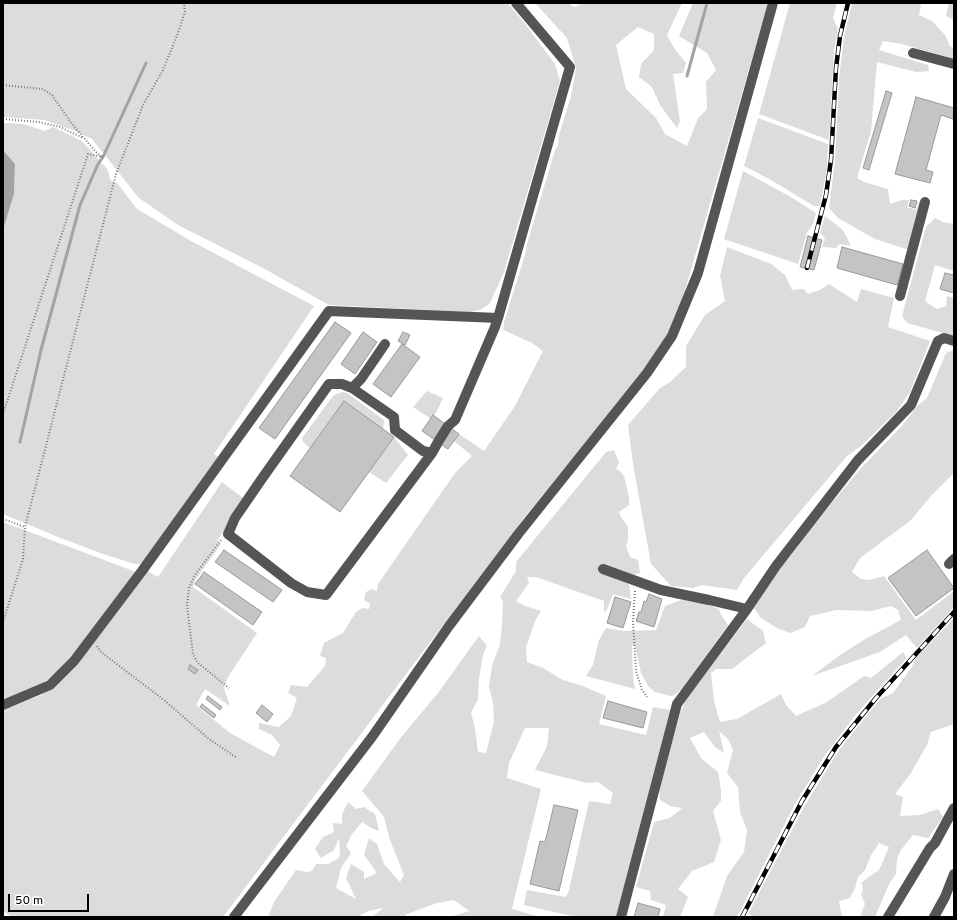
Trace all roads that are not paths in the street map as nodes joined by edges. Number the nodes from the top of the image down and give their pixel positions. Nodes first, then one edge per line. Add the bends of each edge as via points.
1 (516, 3) edge
2 (773, 3) edge
3 (913, 53) dead end
4 (954, 64) edge
5 (925, 202) dead end
6 (900, 296) dead end
7 (498, 318) junction
8 (954, 341) edge
9 (385, 344) dead end
10 (352, 388) junction
11 (432, 453) junction
12 (603, 569) dead end
13 (747, 609) junction
14 (3, 705) edge
15 (954, 808) edge
16 (954, 874) edge
17 (234, 917) edge
18 (621, 917) edge
19 (888, 917) edge
20 (934, 917) edge

1 - 7 lane via 570,67
2 - 17 lane via 698,272 672,336 647,373 509,545 372,737
3 - 4 lane
5 - 6 lane
7 - 11 lane via 456,420 448,426
7 - 14 lane via 330,311 74,661 50,685
8 - 13 lane via 944,338 938,341 911,406 858,460 776,566
9 - 10 lane
10 - 11 lane via 394,417 395,430 423,451
10 - 11 lane via 342,384 329,384 235,518 228,534 291,583 307,592 326,595
12 - 13 lane via 661,590
13 - 18 lane via 677,704
15 - 19 lane via 935,844 930,848
16 - 20 lane

